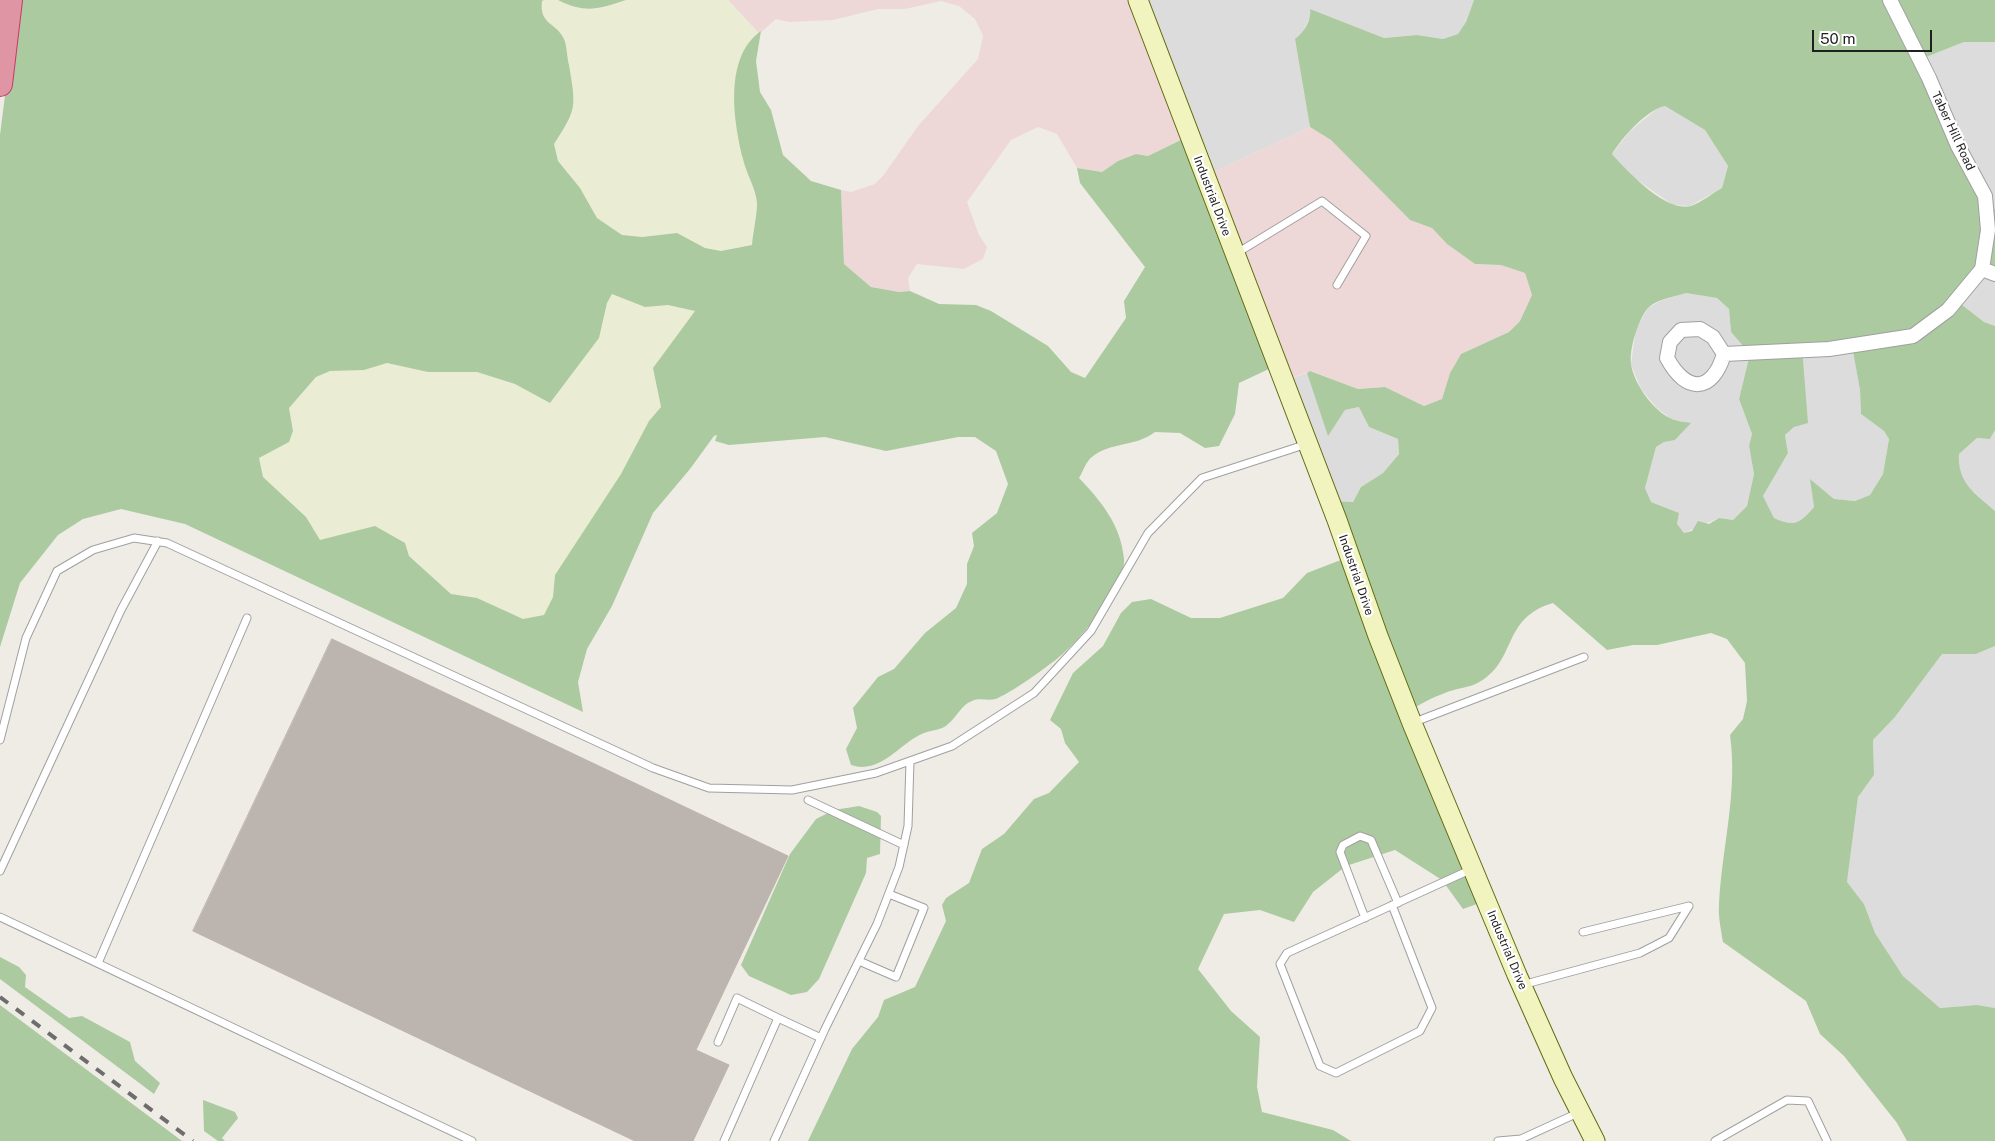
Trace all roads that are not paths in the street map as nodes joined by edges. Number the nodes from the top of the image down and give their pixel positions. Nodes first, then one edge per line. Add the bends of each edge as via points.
1 (10, 0) edge
2 (1138, 0) edge
3 (1890, 0) edge
4 (0, 84) edge
5 (1234, 255) junction
6 (1982, 268) junction
7 (1995, 274) edge
8 (1337, 285) dead end
9 (1724, 354) junction
10 (1308, 444) junction
11 (158, 541) junction
12 (247, 618) dead end
13 (1584, 657) dead end
14 (1412, 723) junction
15 (0, 740) edge
16 (910, 761) junction
17 (808, 800) dead end
18 (904, 845) junction
19 (1473, 869) junction
20 (0, 871) edge
21 (889, 894) junction
22 (1395, 904) junction
23 (0, 917) edge
24 (1365, 918) junction
25 (1583, 932) dead end
26 (859, 961) junction
27 (98, 963) junction
28 (1522, 986) junction
29 (778, 1018) junction
30 (821, 1038) junction
31 (718, 1042) dead end
32 (1580, 1112) junction
33 (1521, 1140) edge
34 (472, 1141) edge
35 (724, 1141) edge
36 (774, 1141) edge
37 (1498, 1141) edge
38 (1595, 1141) edge
39 (1715, 1141) edge
40 (1827, 1141) edge

1 - 4 highway
2 - 5 street, Industrial Drive
3 - 6 street, Taber Hill Road via 1985,196 1988,230
5 - 8 lane via 1322,202 1366,236
5 - 10 street, Industrial Drive
6 - 7 street
6 - 9 street via 1948,310 1913,336 1829,349
9 - 9 street via 1713,337 1700,328 1681,330 1670,342 1666,358 1676,374 1689,383 1704,383 1716,374
10 - 14 street, Industrial Drive
10 - 16 lane via 1202,478 1148,533 1091,631 1034,692 952,746
11 - 15 lane via 126,540 93,550 57,571 26,638
11 - 16 lane via 653,768 709,788 792,790 876,773
11 - 20 lane via 121,610
12 - 27 lane
13 - 14 lane
14 - 19 street, Industrial Drive
16 - 18 lane via 908,826
17 - 18 lane
18 - 21 lane
19 - 22 lane
19 - 28 street, Industrial Drive
21 - 26 lane
21 - 26 lane via 924,908 896,978
22 - 24 lane
22 - 24 lane via 1371,840 1360,836 1343,845 1340,852
22 - 24 lane via 1432,1008 1420,1031 1336,1073 1320,1066 1280,964 1287,953
23 - 27 lane
25 - 28 lane via 1689,906 1669,938 1640,953
26 - 30 lane
27 - 34 lane
28 - 32 street, Industrial Drive
29 - 30 lane
29 - 31 lane via 737,998
29 - 35 lane
30 - 36 lane
32 - 33 lane
32 - 38 street, Industrial Drive
33 - 37 lane
39 - 40 lane via 1787,1100 1808,1101

